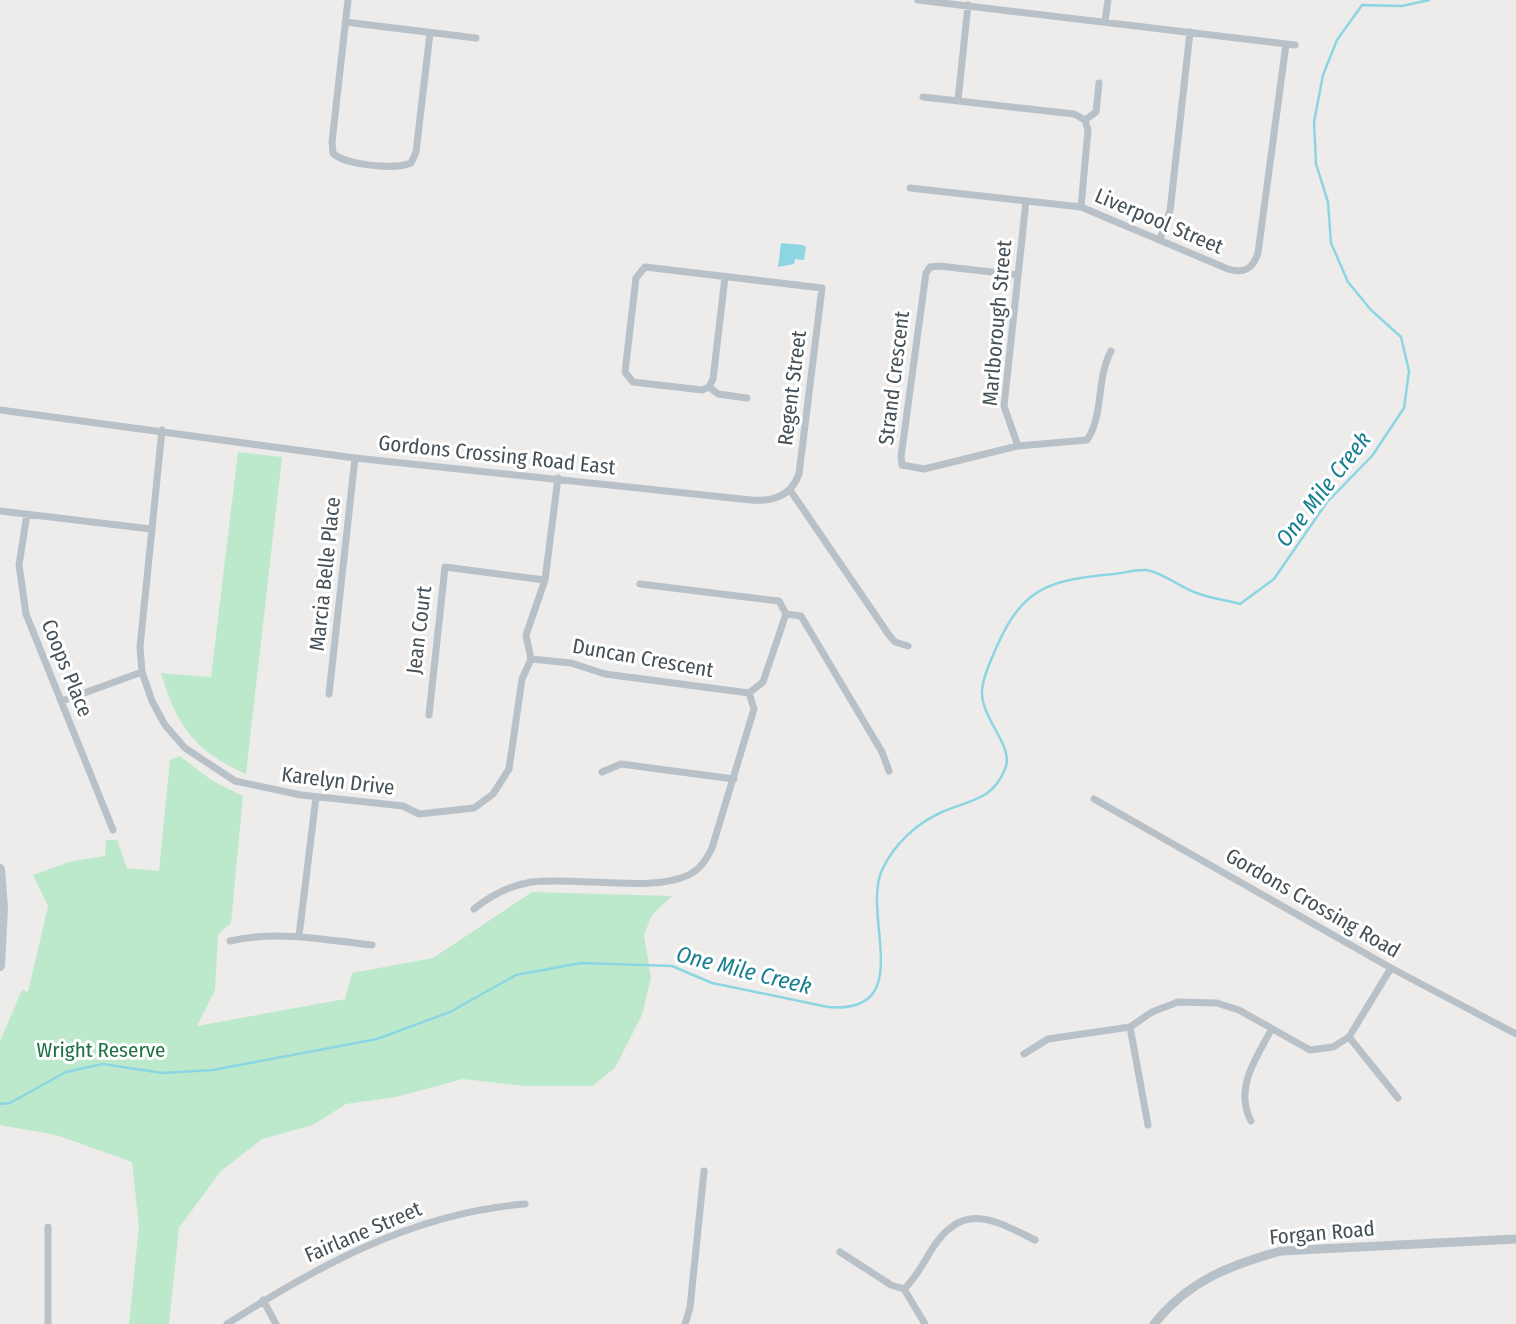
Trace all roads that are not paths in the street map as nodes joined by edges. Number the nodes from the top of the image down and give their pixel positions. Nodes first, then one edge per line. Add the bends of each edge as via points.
1 (348, 0) edge
2 (918, 0) edge
3 (1108, 0) edge
4 (968, 5) junction
5 (1105, 21) junction
6 (345, 22) junction
7 (1190, 32) junction
8 (430, 33) junction
9 (476, 38) dead end
10 (1286, 44) junction
11 (1295, 45) dead end
12 (1099, 83) dead end
13 (923, 97) dead end
14 (958, 100) junction
15 (1085, 120) junction
16 (910, 188) dead end
17 (1026, 201) junction
18 (1081, 207) junction
19 (1160, 239) junction
20 (1018, 275) junction
21 (725, 277) junction
22 (1111, 351) dead end
23 (709, 387) junction
24 (747, 398) dead end
25 (0, 410) edge
26 (162, 430) junction
27 (1018, 446) junction
28 (355, 457) junction
29 (558, 478) junction
30 (790, 490) junction
31 (0, 511) edge
32 (27, 514) junction
33 (151, 529) junction
34 (545, 580) junction
35 (640, 584) dead end
36 (786, 614) junction
37 (908, 646) dead end
38 (531, 659) junction
39 (142, 672) junction
40 (749, 693) junction
41 (330, 694) dead end
42 (62, 701) junction
43 (429, 715) dead end
44 (889, 771) dead end
45 (602, 772) dead end
46 (734, 779) junction
47 (316, 797) junction
48 (1094, 799) dead end
49 (113, 830) dead end
50 (0, 869) edge
51 (1, 888) edge
52 (474, 909) dead end
53 (2, 922) edge
54 (299, 936) junction
55 (230, 941) dead end
56 (372, 945) dead end
57 (0, 966) edge
58 (1391, 968) junction
59 (1130, 1027) junction
60 (1271, 1030) junction
61 (1516, 1034) edge
62 (1349, 1037) junction
63 (1024, 1054) dead end
64 (1398, 1098) dead end
65 (1251, 1121) dead end
66 (1148, 1125) dead end
67 (704, 1171) dead end
68 (526, 1204) dead end
69 (48, 1227) dead end
70 (1516, 1239) edge
71 (1035, 1240) dead end
72 (840, 1252) dead end
73 (904, 1289) junction
74 (263, 1300) junction
75 (48, 1324) edge
76 (227, 1324) edge
77 (276, 1324) edge
78 (685, 1324) edge
79 (925, 1324) edge
80 (1154, 1324) edge

1 - 6 street
2 - 4 street
3 - 5 street
4 - 5 street
4 - 14 street
5 - 7 street
6 - 8 street
6 - 8 street via 332,142 332,153 342,161 398,167 411,163
7 - 10 street
7 - 19 street via 1170,211
8 - 9 street
10 - 11 street
10 - 19 street, Liverpool Street via 1255,262 1236,272
12 - 15 street via 1096,112
13 - 14 street
14 - 15 street via 1074,114
15 - 18 street
16 - 17 street, Liverpool Street
17 - 18 street, Liverpool Street
17 - 20 street, Marlborough Street
18 - 19 street, Liverpool Street
20 - 27 street, Marlborough Street via 1004,406
20 - 27 street, Strand Crescent via 939,266 926,273 902,465 924,470
21 - 23 street
21 - 23 street via 648,267 636,278 627,376 633,382
21 - 30 street, Regent Street via 822,288 801,468
22 - 27 street via 1103,365 1094,431 1087,440
23 - 24 street via 718,394
25 - 26 street, Gordons Crossing Road East
26 - 28 street, Gordons Crossing Road East
26 - 33 street, Karelyn Drive
28 - 29 street, Gordons Crossing Road East
28 - 41 street, Marcia Belle Place
29 - 30 street, Gordons Crossing Road East via 760,501 776,499
29 - 34 street, Karelyn Drive
30 - 37 street via 889,635
31 - 32 street
32 - 33 street
32 - 42 street, Coops Place via 20,585 26,614
33 - 39 street, Karelyn Drive via 140,647
34 - 38 street, Karelyn Drive via 526,635
34 - 43 street, Jean Court via 445,567
35 - 36 street via 779,601
36 - 40 street via 763,681
36 - 44 street via 801,616
38 - 40 street, Duncan Crescent
38 - 47 street, Karelyn Drive via 522,679 509,769 493,794 474,808 419,814 402,806
39 - 42 street
39 - 47 street, Karelyn Drive via 166,724 185,748 211,767 235,781
40 - 46 street via 754,709
42 - 49 street, Coops Place
45 - 46 street via 621,764
46 - 52 street via 712,848 692,873 668,881 531,882 489,896
47 - 54 street
48 - 58 street, Gordons Crossing Road
50 - 51 main road
51 - 53 main road
53 - 57 main road
54 - 55 street
54 - 56 street
58 - 61 street, Gordons Crossing Road
58 - 62 street
59 - 60 street via 1178,1002 1217,1003 1239,1010
59 - 63 street via 1048,1039
59 - 66 street
60 - 62 street via 1310,1050 1333,1047
60 - 65 street via 1246,1079 1245,1109
62 - 64 street
67 - 78 street
68 - 74 street, Fairlane Street via 466,1210 382,1240
69 - 75 street
70 - 80 street, Forgan Road via 1281,1251 1193,1284
71 - 73 street via 986,1218 960,1222 942,1235
72 - 73 street
73 - 79 street
74 - 76 street, Fairlane Street
74 - 77 street

